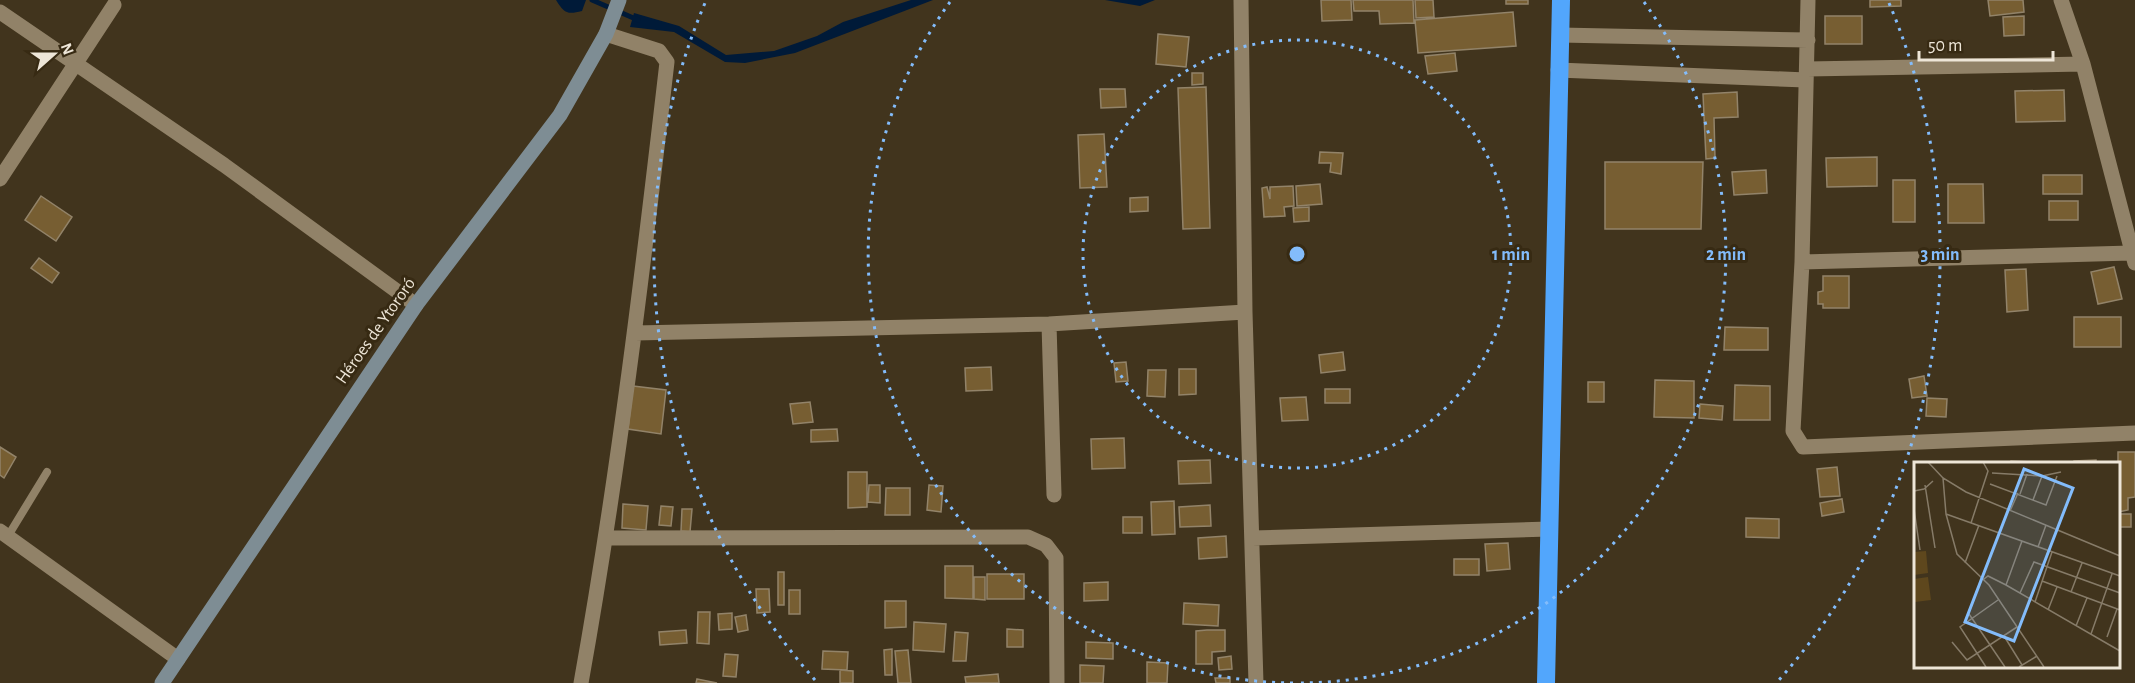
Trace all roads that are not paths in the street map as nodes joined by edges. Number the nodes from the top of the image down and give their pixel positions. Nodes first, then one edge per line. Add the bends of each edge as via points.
1 (619, 0) edge
2 (1241, 0) edge
3 (1561, 0) edge
4 (1808, 0) edge
5 (2061, 0) edge
6 (114, 5) dead end
7 (0, 12) edge
8 (606, 34) junction
9 (1560, 35) junction
10 (1808, 40) junction
11 (2083, 64) junction
12 (76, 66) junction
13 (1558, 69) junction
14 (1807, 74) junction
15 (0, 179) edge
16 (2133, 258) edge
17 (1802, 262) junction
18 (416, 305) junction
19 (1245, 312) junction
20 (1049, 324) junction
21 (635, 333) junction
22 (2135, 434) edge
23 (47, 472) dead end
24 (1054, 495) dead end
25 (1549, 530) junction
26 (3, 538) edge
27 (607, 538) junction
28 (1251, 538) junction
29 (178, 659) junction
30 (162, 683) edge
31 (581, 683) edge
32 (1057, 683) edge
33 (1256, 683) edge
34 (1546, 683) edge

1 - 8 main road, Héroes de Ytororó
2 - 19 street
3 - 9 highway
4 - 10 street
5 - 11 street
6 - 12 street
7 - 12 street
8 - 18 main road, Héroes de Ytororó via 560,115
8 - 21 street via 658,51 667,62
9 - 10 street
9 - 13 highway
10 - 14 street
11 - 14 street
11 - 16 street
12 - 15 street
12 - 18 street via 224,165
13 - 14 street
13 - 25 highway
14 - 17 street
16 - 17 street
17 - 22 street via 1792,431 1803,447
18 - 29 main road, Héroes de Ytororó
19 - 20 street
19 - 28 street
20 - 21 street
20 - 24 street
21 - 27 street
23 - 26 lane
25 - 28 street
25 - 34 highway
26 - 29 street
27 - 31 street
27 - 32 street via 1028,537 1046,545 1056,558
28 - 33 street
29 - 30 main road, Héroes de Ytororó

